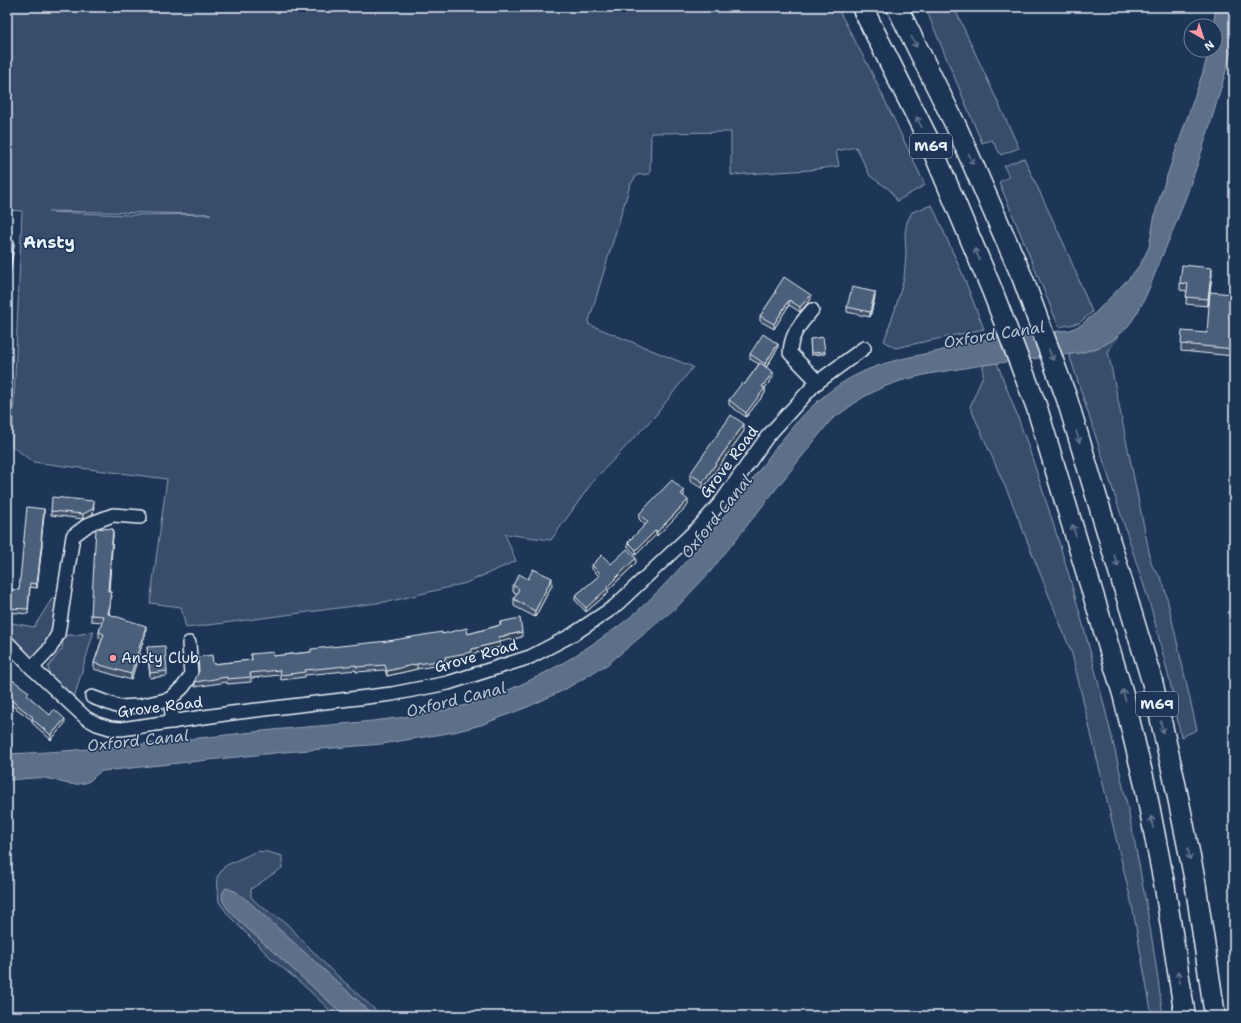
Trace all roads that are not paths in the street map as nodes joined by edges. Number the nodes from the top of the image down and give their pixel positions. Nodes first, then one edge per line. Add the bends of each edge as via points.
1 (862, 7) edge
2 (897, 7) edge
3 (812, 310) dead end
4 (864, 348) dead end
5 (818, 382) junction
6 (140, 517) dead end
7 (7, 642) edge
8 (189, 644) dead end
9 (32, 668) junction
10 (92, 696) dead end
11 (170, 699) junction
12 (174, 722) junction
13 (1185, 1016) edge
14 (1215, 1016) edge

13 -> 1 highway, M69 via 1164,881 1145,785 1123,694 1037,408 992,290 929,141
2 -> 14 highway, M69 via 958,128 1023,279 1067,399 1152,681 1195,881
3 - 5 street via 794,333 790,353
4 - 5 street, Grove Road
5 - 12 street, Grove Road via 767,437 721,502 699,528 614,607 572,636 530,657 448,683 392,694
6 - 9 street via 113,515 89,524 73,536 58,634 49,650
7 - 9 street, Grove Road
8 - 11 street via 191,676
9 - 12 street, Grove Road via 86,718 97,724 121,729
10 - 11 street via 119,707 139,706
11 - 12 street

